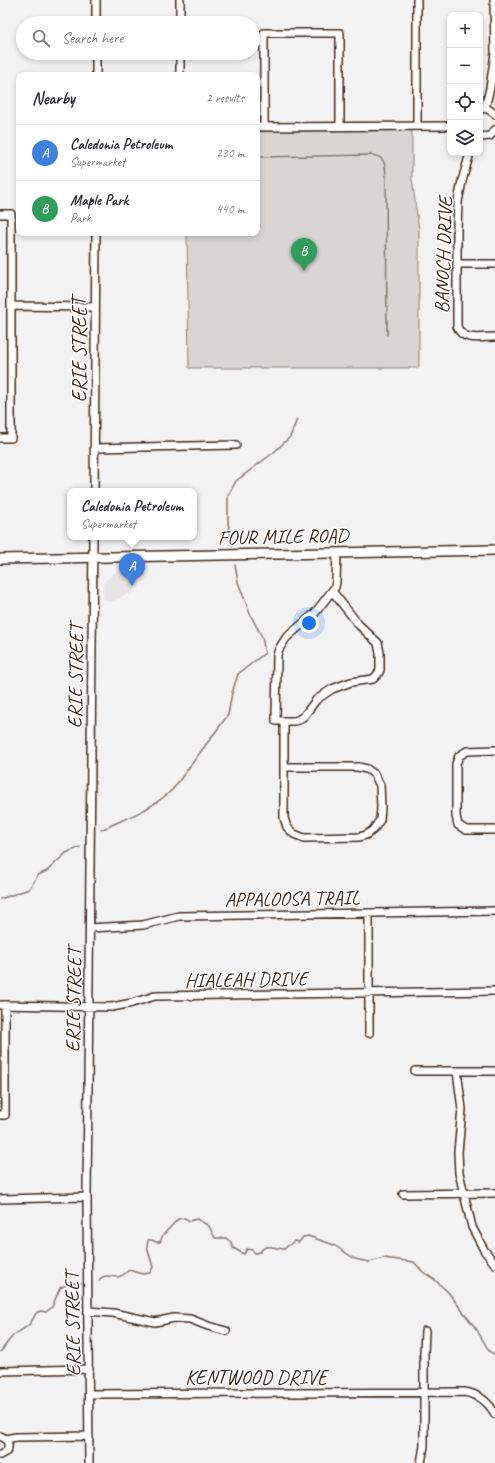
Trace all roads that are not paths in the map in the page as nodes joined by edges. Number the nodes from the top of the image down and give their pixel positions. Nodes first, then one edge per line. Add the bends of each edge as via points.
1 (96, 0) edge
2 (418, 0) edge
3 (494, 0) edge
4 (180, 4) edge
5 (96, 16) edge
6 (180, 16) edge
7 (96, 60) edge
8 (180, 60) edge
9 (96, 72) edge
10 (180, 72) edge
11 (483, 106) edge
12 (483, 108) edge
13 (495, 114) edge
14 (340, 126) junction
15 (418, 126) junction
16 (447, 126) edge
17 (261, 127) edge
18 (495, 130) edge
19 (483, 137) edge
20 (469, 156) edge
21 (0, 214) edge
22 (96, 236) edge
23 (457, 264) junction
24 (495, 264) edge
25 (11, 306) junction
26 (95, 306) junction
27 (495, 337) edge
28 (0, 438) edge
29 (236, 445) dead end
30 (95, 448) junction
31 (94, 488) edge
32 (93, 540) edge
33 (495, 550) edge
34 (337, 553) junction
35 (92, 557) junction
36 (0, 559) edge
37 (332, 591) junction
38 (284, 721) junction
39 (495, 750) edge
40 (284, 767) junction
41 (495, 830) edge
42 (495, 912) edge
43 (369, 913) junction
44 (90, 928) junction
45 (495, 992) edge
46 (369, 993) junction
47 (3, 1005) edge
48 (89, 1006) junction
49 (369, 1033) dead end
50 (415, 1071) dead end
51 (457, 1071) junction
52 (495, 1071) edge
53 (2, 1115) edge
54 (464, 1193) junction
55 (495, 1193) edge
56 (403, 1194) dead end
57 (87, 1197) junction
58 (0, 1199) edge
59 (495, 1264) edge
60 (88, 1311) junction
61 (226, 1331) dead end
62 (425, 1331) dead end
63 (89, 1369) junction
64 (0, 1371) edge
65 (424, 1392) junction
66 (89, 1394) junction
67 (495, 1414) edge
68 (89, 1436) junction
69 (3, 1438) edge
70 (0, 1455) edge
71 (89, 1463) edge
72 (421, 1463) edge

1 - 5 street
2 - 15 street
3 - 11 street via 495,53 490,88
4 - 6 street
7 - 9 street
8 - 10 street
12 - 13 street
14 - 15 street
14 - 17 street
14 - 17 street via 340,33 264,33
15 - 16 street
18 - 19 street via 490,136
20 - 23 street, BANOCH DRIVE via 458,202
21 - 25 street via 11,214
22 - 26 street, ERIE STREET
23 - 24 street
23 - 27 street, BANOCH DRIVE via 458,330 467,337
25 - 26 street
25 - 28 street via 11,438
26 - 30 street, ERIE STREET
29 - 30 street
30 - 31 street, ERIE STREET
32 - 35 street, ERIE STREET
33 - 34 main road, FOUR MILE ROAD
34 - 35 main road, FOUR MILE ROAD
34 - 37 street via 336,582
35 - 36 main road, FOUR MILE ROAD
35 - 44 street, ERIE STREET
37 - 38 street via 315,613 286,638 279,649 276,721
37 - 38 street via 359,625 378,643 378,674 373,679 351,682 332,689 316,700 304,716 294,722
38 - 40 street
39 - 41 street via 457,752 456,764 457,829
40 - 40 street via 284,818 287,827 294,834 304,838 359,837 376,827 380,815 380,788 371,771 358,767
42 - 43 street, APPALOOSA TRAIL
43 - 44 street, APPALOOSA TRAIL via 179,916 143,925
43 - 46 street
44 - 48 street, ERIE STREET
45 - 46 street, HIALEAH DRIVE
46 - 48 street, HIALEAH DRIVE via 154,996 124,1006
46 - 49 street
47 - 48 street, HIALEAH DRIVE
47 - 53 street
48 - 57 street, ERIE STREET
50 - 51 street
51 - 52 street
51 - 54 street via 462,1109 458,1163
54 - 55 street
54 - 56 street
54 - 59 street via 472,1227
57 - 58 street
57 - 60 street, ERIE STREET
60 - 61 street via 114,1313 155,1322 174,1318 190,1319
60 - 63 street, ERIE STREET
62 - 65 street
63 - 64 street
63 - 66 street, ERIE STREET
65 - 66 street, KENTWOOD DRIVE
65 - 67 street, KENTWOOD DRIVE via 470,1392 483,1398
65 - 72 street via 424,1446
66 - 68 street, ERIE STREET
68 - 69 street
68 - 71 street, ERIE STREET
69 - 70 street via 8,1448

